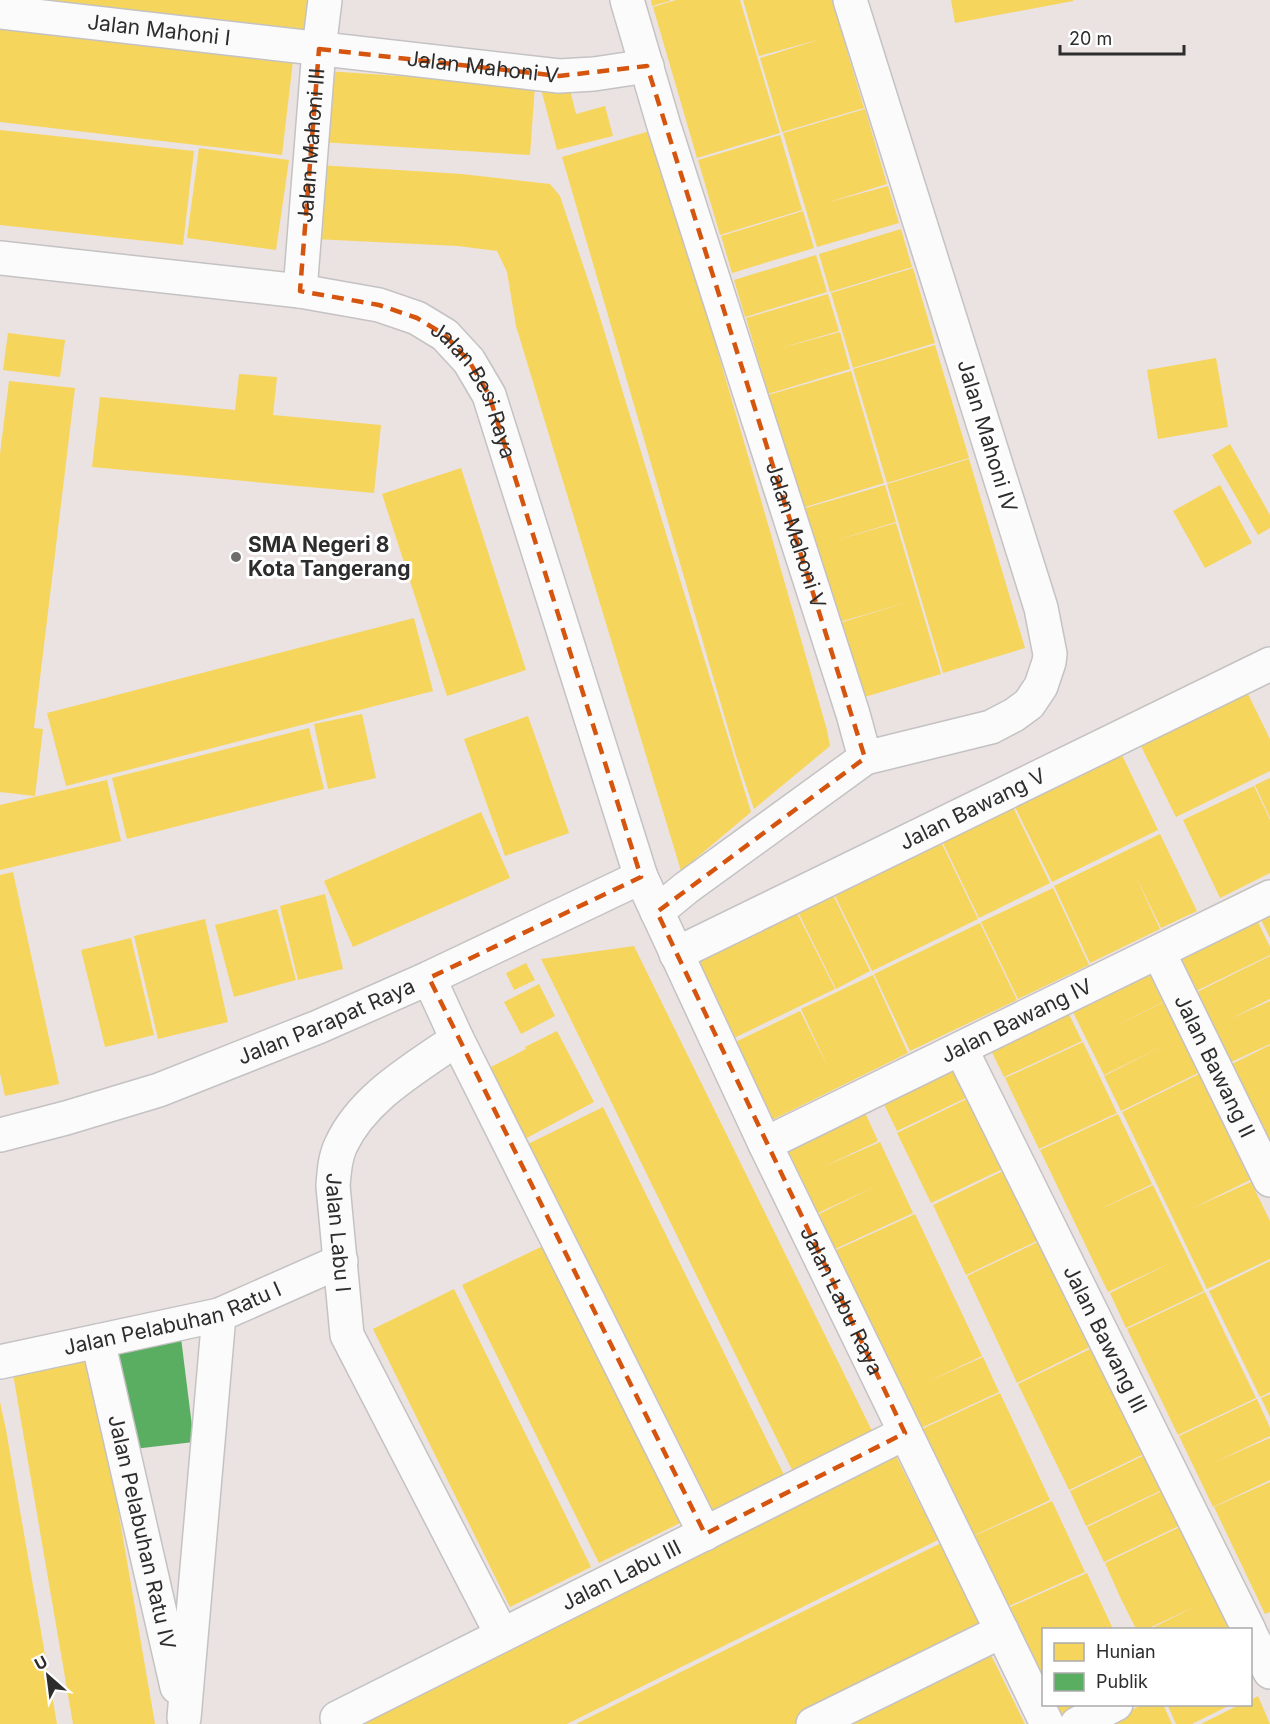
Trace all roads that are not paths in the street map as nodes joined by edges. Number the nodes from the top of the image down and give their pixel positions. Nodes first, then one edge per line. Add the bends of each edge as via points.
1 (325, 0) edge
2 (627, 0) edge
3 (850, 0) edge
4 (0, 12) edge
5 (319, 49) junction
6 (648, 66) junction
7 (0, 258) edge
8 (300, 291) junction
9 (1270, 664) edge
10 (865, 759) junction
11 (641, 877) junction
12 (1270, 897) edge
13 (657, 912) junction
14 (1159, 953) junction
15 (676, 954) junction
16 (429, 978) junction
17 (457, 1039) junction
18 (961, 1049) junction
19 (0, 1135) edge
20 (765, 1144) junction
21 (1270, 1180) edge
22 (341, 1261) junction
23 (219, 1315) junction
24 (98, 1341) junction
25 (0, 1362) edge
26 (905, 1434) junction
27 (705, 1534) junction
28 (1002, 1631) junction
29 (1255, 1633) edge
30 (502, 1635) junction
31 (1270, 1672) edge
32 (1112, 1706) edge
33 (337, 1718) dead end
34 (185, 1721) edge
35 (813, 1724) edge
36 (1047, 1724) edge
37 (1077, 1724) edge

1 - 5 street, Jalan Mahoni III
2 - 6 street, Jalan Mahoni V
3 - 10 street, Jalan Mahoni IV via 1041,608 1050,654 1041,686 1029,704 1002,722
4 - 5 street, Jalan Mahoni I
5 - 6 street, Jalan Mahoni V via 559,76
5 - 8 street, Jalan Mahoni III
6 - 10 street, Jalan Mahoni V
7 - 8 street, Jalan Besi Raya
8 - 11 street, Jalan Besi Raya via 379,305 417,318 445,335 469,360 489,395
9 - 15 street, Jalan Bawang V
10 - 13 street
11 - 13 street, Jalan Labu Raya
11 - 16 street, Jalan Parapat Raya
12 - 14 street, Jalan Bawang IV
13 - 15 street, Jalan Labu Raya
14 - 18 street, Jalan Bawang IV
14 - 21 street, Jalan Bawang II
15 - 20 street, Jalan Labu Raya
16 - 17 street
16 - 19 street, Jalan Parapat Raya via 159,1090
17 - 22 street, Jalan Labu I via 370,1105 340,1146 333,1186
17 - 27 street
18 - 20 street, Jalan Bawang IV
18 - 29 street, Jalan Bawang III
20 - 26 street, Jalan Labu Raya
22 - 23 street, Jalan Pelabuhan Ratu I
22 - 30 street, Jalan Labu I via 347,1335
23 - 24 street, Jalan Pelabuhan Ratu I
23 - 34 street
24 - 25 street, Jalan Pelabuhan Ratu I
24 - 34 street, Jalan Pelabuhan Ratu IV
26 - 27 street, Jalan Labu III
26 - 28 street, Jalan Labu Raya
27 - 30 street, Jalan Labu III
28 - 35 street
28 - 36 street, Jalan Labu Raya
29 - 31 street, Jalan Bawang III
30 - 33 street, Jalan Labu III
32 - 37 street

